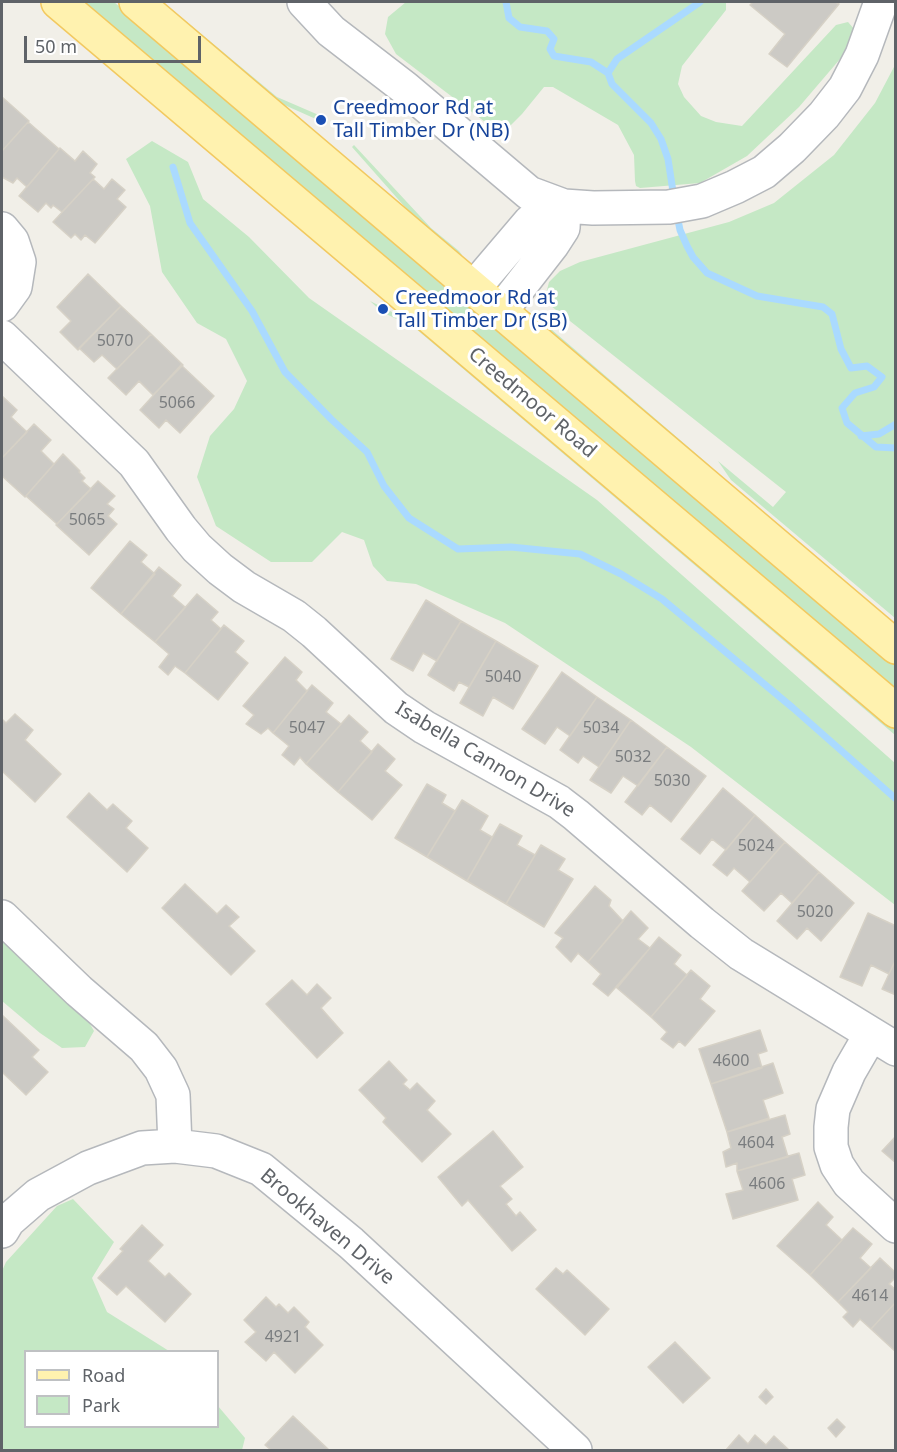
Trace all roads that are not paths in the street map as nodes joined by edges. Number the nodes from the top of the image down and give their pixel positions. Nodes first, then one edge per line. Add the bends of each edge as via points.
1 (58, 2) edge
2 (136, 2) edge
3 (304, 2) edge
4 (881, 2) edge
5 (564, 206) junction
6 (2, 229) edge
7 (473, 289) junction
8 (2, 305) edge
9 (500, 312) junction
10 (2, 337) edge
11 (896, 646) edge
12 (896, 711) edge
13 (2, 917) edge
14 (883, 1042) edge
15 (176, 1146) junction
16 (896, 1226) edge
17 (2, 1231) edge
18 (575, 1450) edge

1 - 12 main road, Creedmoor Road
2 - 7 main road
3 - 5 street via 331,31 530,193
4 - 5 street via 846,88 792,148 764,172 702,201 680,205
5 - 7 street via 545,209 530,222
5 - 9 street via 563,228
6 - 8 street via 12,240 19,262 15,287
7 - 9 main road
9 - 11 main road
10 - 14 street, Isabella Cannon Drive via 134,463 181,529 220,570 294,616 396,708 559,802 741,954
13 - 15 street via 144,1047 161,1069 173,1095
14 - 16 street via 849,1072 833,1109 831,1147 849,1183
15 - 17 street, Brookhaven Drive via 142,1148 88,1168 38,1195
15 - 18 street, Brookhaven Drive via 216,1151 261,1169 351,1243

